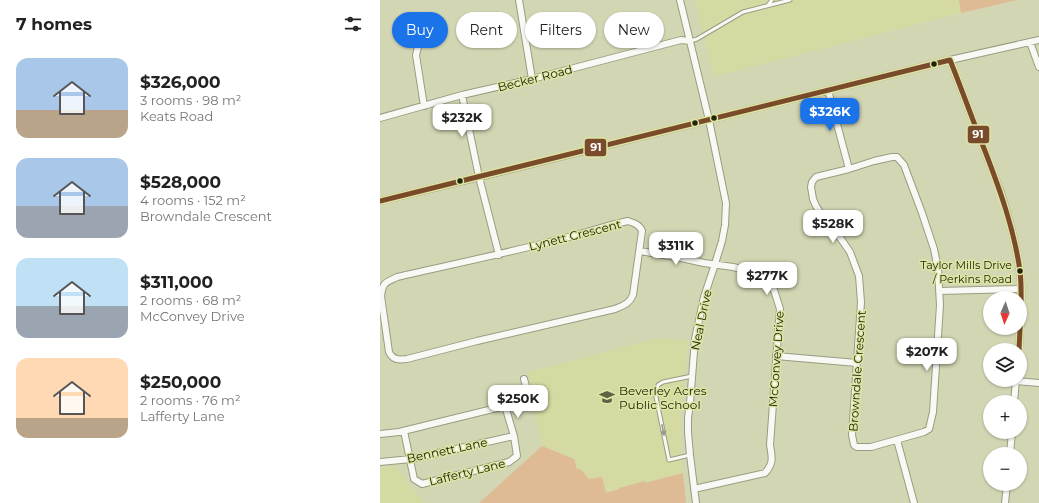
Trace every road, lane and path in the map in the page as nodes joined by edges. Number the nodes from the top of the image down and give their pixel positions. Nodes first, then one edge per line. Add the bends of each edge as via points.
1 (520, 0) edge
2 (680, 0) edge
3 (772, 0) edge
4 (790, 0) edge
5 (768, 6) junction
6 (690, 40) junction
7 (1039, 40) edge
8 (1030, 42) junction
9 (418, 48) edge
10 (950, 60) junction
11 (1039, 67) edge
12 (532, 78) junction
13 (828, 90) junction
14 (462, 95) junction
15 (424, 106) junction
16 (380, 118) edge
17 (709, 120) junction
18 (849, 169) junction
19 (480, 177) junction
20 (380, 201) edge
21 (640, 251) junction
22 (499, 255) junction
23 (715, 264) junction
24 (1021, 289) junction
25 (940, 291) junction
26 (382, 321) edge
27 (1019, 343) edge
28 (776, 356) junction
29 (857, 363) junction
30 (692, 376) junction
31 (524, 379) dead end
32 (1027, 381) edge
33 (1039, 383) edge
34 (505, 406) junction
35 (404, 431) junction
36 (380, 434) edge
37 (514, 436) junction
38 (897, 440) junction
39 (690, 455) junction
40 (411, 459) junction
41 (380, 462) edge
42 (694, 489) junction
43 (1006, 491) edge
44 (696, 503) edge
45 (914, 503) edge
46 (1005, 503) edge

1 - 12 street
2 - 6 street, Neal Drive
3 - 5 lane
4 - 5 lane
5 - 6 lane via 743,12 698,39
6 - 12 street, Becker Road via 681,40
6 - 17 street, Neal Drive
7 - 8 street
8 - 10 street
8 - 11 street
9 - 15 street via 416,55
10 - 13 street
10 - 24 street via 1005,207
12 - 14 street, Becker Road
13 - 17 street
13 - 18 street
14 - 15 street, Becker Road
14 - 19 street
15 - 16 street, Becker Road
17 - 19 street
17 - 23 street, Neal Drive via 726,204 725,225
18 - 25 street, Browndale Crescent via 892,157 898,157 904,165 934,249
18 - 29 street, Browndale Crescent via 816,177 811,187 816,206 850,252 859,276 861,302
19 - 20 street
19 - 22 street
21 - 22 street, Lynett Crescent via 642,231 640,227 628,221
21 - 23 street, McConvey Drive
21 - 26 street, Lynett Crescent via 630,301 615,309 402,360 393,358 389,352
22 - 26 street, Lynett Crescent via 397,277 384,283 381,296
23 - 28 street, McConvey Drive via 760,276 774,290 780,310
23 - 30 street, Neal Drive via 700,314
24 - 25 street
24 - 27 street
25 - 38 street, Browndale Crescent via 933,404 929,429
28 - 29 street
28 - 42 street, McConvey Drive via 770,468 765,473
29 - 38 street, Browndale Crescent via 852,435 854,445 871,447
30 - 39 street, Neal Drive via 688,418
30 -> 39 lane via 663,382 658,386 656,397 669,460
31 - 34 street via 527,393 524,400
32 - 33 street
34 - 35 street
34 - 37 street, Lafferty Lane
35 - 36 street
35 - 40 street, Lafferty Lane
37 - 40 street, Bennett Lane
37 - 40 street, Lafferty Lane via 517,456 510,462 422,484 414,479
38 - 45 street
39 - 42 street, Neal Drive
40 - 41 street, Bennett Lane
42 - 44 street, Neal Drive
43 - 46 street

